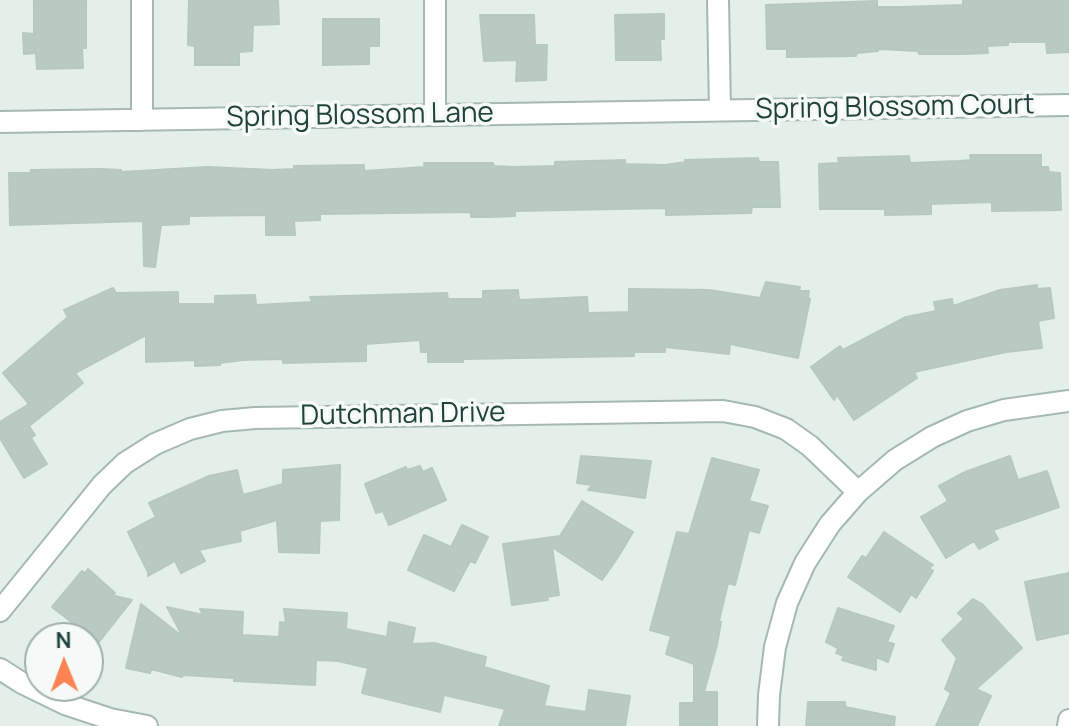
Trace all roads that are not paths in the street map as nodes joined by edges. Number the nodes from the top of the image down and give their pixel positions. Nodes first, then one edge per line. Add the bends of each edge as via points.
1 (142, 0) edge
2 (435, 0) edge
3 (718, 0) edge
4 (1069, 105) edge
5 (720, 110) junction
6 (435, 115) junction
7 (142, 120) junction
8 (0, 122) edge
9 (1069, 401) edge
10 (858, 492) junction
11 (0, 611) edge
12 (0, 669) edge
13 (147, 726) edge
14 (768, 726) edge

1 - 7 street
2 - 6 street
3 - 5 street
4 - 5 street, Spring Blossom Court
5 - 6 street, Spring Blossom Lane
6 - 7 street, Spring Blossom Lane
7 - 8 street, Spring Blossom Lane
9 - 10 street via 967,421 895,460
10 - 11 street, Dutchman Drive via 786,429 723,411 222,421 155,444 125,463
10 - 14 street via 813,550 787,603 775,647
12 - 13 street via 65,704

